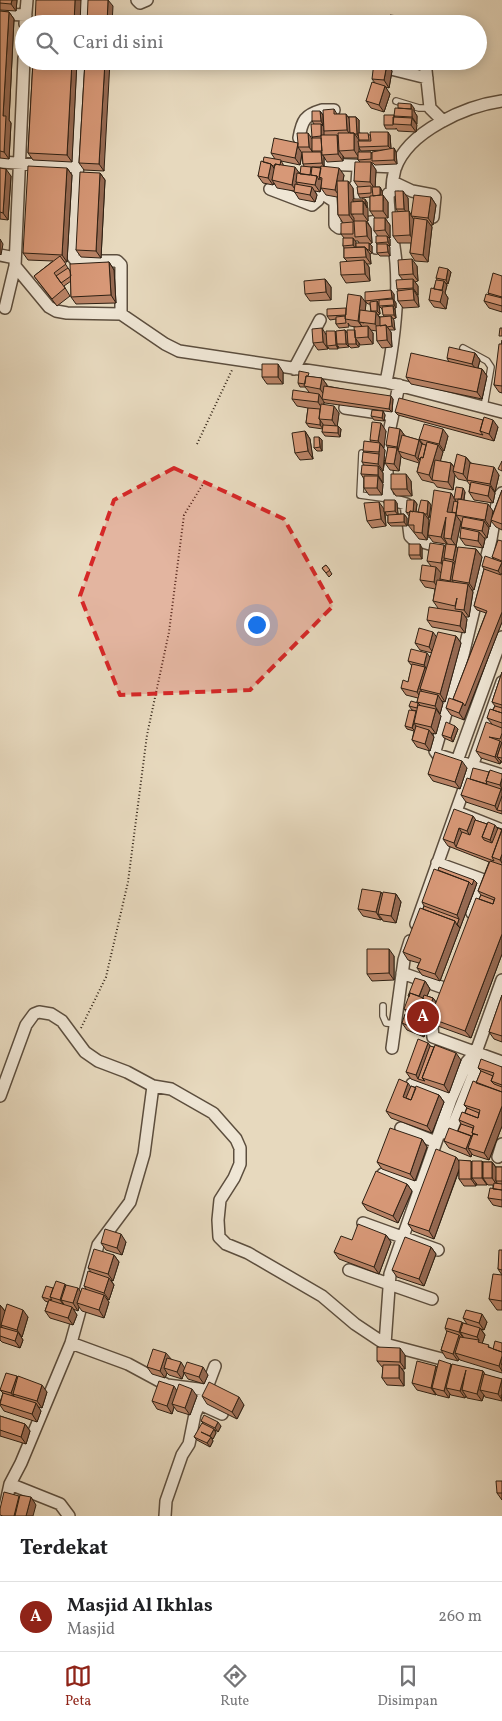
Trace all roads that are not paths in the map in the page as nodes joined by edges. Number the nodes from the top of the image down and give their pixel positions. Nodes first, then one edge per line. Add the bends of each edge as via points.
1 (27, 0) edge
2 (137, 0) edge
3 (147, 0) edge
4 (86, 2) edge
5 (0, 14) edge
6 (26, 15) edge
7 (85, 15) edge
8 (15, 18) edge
9 (23, 70) edge
10 (82, 70) edge
11 (395, 70) edge
12 (427, 70) edge
13 (427, 78) junction
14 (396, 101) dead end
15 (502, 101) edge
16 (430, 108) junction
17 (443, 121) junction
18 (299, 138) edge
19 (358, 161) junction
20 (0, 162) edge
21 (19, 164) junction
22 (324, 164) junction
23 (77, 167) junction
24 (396, 167) junction
25 (393, 182) junction
26 (270, 190) dead end
27 (320, 192) junction
28 (357, 203) edge
29 (388, 219) junction
30 (374, 223) junction
31 (432, 227) dead end
32 (376, 248) edge
33 (0, 255) edge
34 (15, 262) junction
35 (5, 308) dead end
36 (122, 314) junction
37 (320, 320) dead end
38 (463, 348) edge
39 (294, 368) junction
40 (386, 382) junction
41 (399, 385) junction
42 (484, 407) junction
43 (345, 408) dead end
44 (502, 412) edge
45 (393, 414) junction
46 (362, 453) edge
47 (502, 493) edge
48 (389, 499) junction
49 (432, 528) edge
50 (496, 541) edge
51 (429, 545) junction
52 (457, 550) edge
53 (502, 637) edge
54 (502, 682) edge
55 (463, 744) junction
56 (457, 761) junction
57 (473, 764) junction
58 (502, 775) edge
59 (457, 813) junction
60 (502, 830) edge
61 (437, 863) junction
62 (468, 924) edge
63 (402, 973) junction
64 (502, 980) edge
65 (383, 1006) dead end
66 (397, 1024) junction
67 (392, 1048) dead end
68 (476, 1052) junction
69 (502, 1062) edge
70 (412, 1084) edge
71 (153, 1086) junction
72 (0, 1096) edge
73 (451, 1099) junction
74 (401, 1128) dead end
75 (437, 1138) junction
76 (502, 1144) edge
77 (498, 1157) dead end
78 (383, 1174) edge
79 (420, 1188) junction
80 (363, 1223) dead end
81 (402, 1238) junction
82 (438, 1250) dead end
83 (349, 1270) dead end
84 (388, 1283) junction
85 (432, 1299) dead end
86 (71, 1343) junction
87 (385, 1344) junction
88 (215, 1366) dead end
89 (502, 1375) edge
90 (206, 1390) junction
91 (200, 1404) junction
92 (222, 1414) edge
93 (10, 1484) junction
94 (3, 1516) edge
95 (69, 1516) edge
96 (165, 1516) edge

1 - 6 street
2 - 3 street via 140,3
4 - 7 street
5 - 8 street
9 - 21 street
10 - 23 street
11 - 13 street
12 - 13 street
13 - 16 street
14 - 16 lane
15 - 17 street
16 - 17 street
17 - 24 street via 408,148
18 - 22 street via 304,118 310,113 328,110
19 - 22 street
19 - 24 street
19 - 28 street
20 - 21 street
21 - 23 street
21 - 34 street
22 - 27 street
23 - 36 street via 74,257 76,261 117,261 121,265
24 - 25 street
25 - 29 street via 392,191 388,194
25 - 31 street via 412,191 433,195
26 - 27 street via 312,205
27 - 30 street via 335,202 336,227 343,229
29 - 30 street
29 - 40 street via 394,246 398,300 396,333
30 - 32 street
33 - 34 street
34 - 35 street
34 - 36 street via 49,307 56,311
36 - 39 street via 172,348
37 - 39 street
38 - 42 lane via 487,361 491,367
39 - 40 street
40 - 41 street
41 - 42 street
41 - 45 street
42 - 44 street
43 - 45 street
45 - 48 street via 387,442 386,488
46 - 48 lane via 360,496
47 - 50 street via 498,498
48 - 51 street via 406,504 410,536
49 - 51 street
50 - 56 street via 481,554 463,655 435,748 438,755
51 - 52 street
53 - 55 street
54 - 57 street
55 - 56 street
55 - 57 street
56 - 57 street
57 - 58 street
57 - 59 street
59 - 60 street
59 - 61 street
61 - 62 street via 481,879 481,890
61 - 63 street
63 - 66 street
63 - 68 street via 446,983 432,1028 433,1036
64 - 68 street
65 - 66 lane via 386,1023
66 - 67 street
68 - 69 street
68 - 73 street via 467,1062
68 - 75 street via 477,1066 451,1131
70 - 73 street
71 - 72 street via 85,1052 62,1021 51,1014 34,1014 26,1025
71 - 86 street via 144,1154 130,1202 98,1245
71 - 87 street via 171,1090 214,1113 236,1139 240,1148 238,1172 220,1200 218,1220 220,1237 226,1244 248,1253 322,1296
73 - 75 street
74 - 75 street
75 - 79 street
76 - 77 street
78 - 79 street
79 - 81 street
80 - 81 street
81 - 82 street
81 - 84 street
83 - 84 street
84 - 85 street
84 - 87 street
86 - 90 street via 128,1364 167,1385
86 - 93 street via 49,1387
87 - 89 street
88 - 90 street
90 - 91 street
91 - 92 street
91 - 96 street via 189,1444 166,1502
93 - 94 street
93 - 95 street via 60,1504

